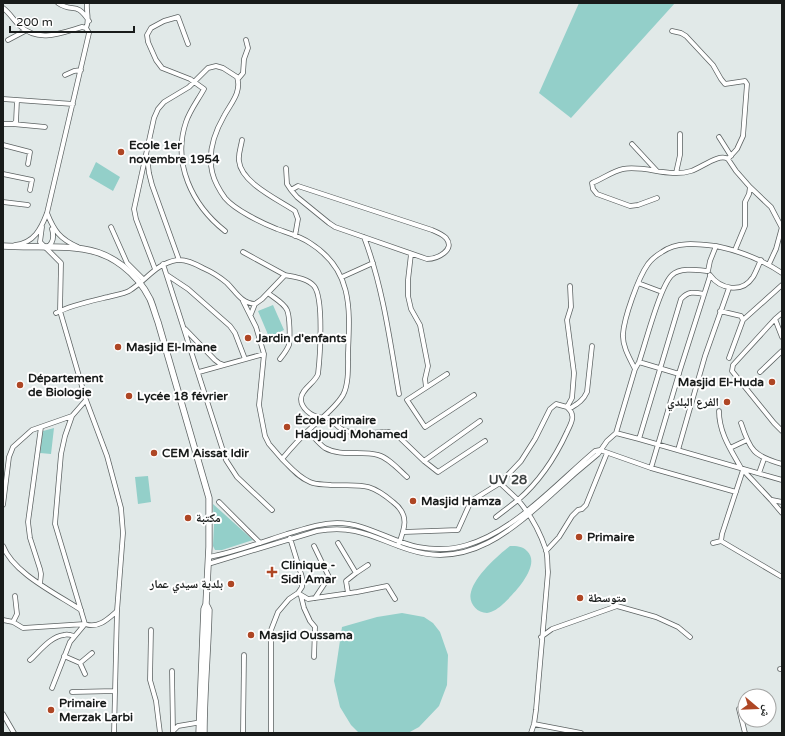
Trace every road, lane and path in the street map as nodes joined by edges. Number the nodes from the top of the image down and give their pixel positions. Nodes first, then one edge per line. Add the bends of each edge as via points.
1 (5, 3) edge
2 (58, 3) edge
3 (87, 3) edge
4 (4, 9) edge
5 (89, 21) junction
6 (86, 28) junction
7 (25, 31) junction
8 (672, 31) dead end
9 (8, 40) dead end
10 (246, 40) dead end
11 (188, 44) dead end
12 (81, 70) junction
13 (65, 76) dead end
14 (238, 79) junction
15 (194, 82) junction
16 (3, 99) edge
17 (17, 100) junction
18 (73, 104) junction
19 (3, 124) edge
20 (13, 124) junction
21 (45, 127) dead end
22 (680, 134) dead end
23 (719, 137) dead end
24 (242, 140) dead end
25 (632, 144) dead end
26 (3, 145) edge
27 (146, 152) junction
28 (730, 157) junction
29 (28, 164) dead end
30 (286, 168) dead end
31 (657, 171) junction
32 (676, 173) junction
33 (3, 174) edge
34 (750, 187) junction
35 (30, 190) dead end
36 (291, 190) junction
37 (657, 198) dead end
38 (3, 202) edge
39 (28, 205) dead end
40 (47, 213) junction
41 (51, 224) junction
42 (42, 227) junction
43 (111, 227) dead end
44 (782, 228) edge
45 (225, 231) dead end
46 (295, 236) junction
47 (364, 237) junction
48 (3, 246) edge
49 (716, 246) junction
50 (47, 248) junction
51 (82, 249) junction
52 (735, 250) junction
53 (243, 252) dead end
54 (411, 254) junction
55 (179, 260) junction
56 (761, 260) junction
57 (164, 264) junction
58 (373, 264) junction
59 (769, 264) junction
60 (155, 269) junction
61 (708, 271) junction
62 (782, 273) edge
63 (167, 275) junction
64 (285, 276) junction
65 (710, 276) junction
66 (342, 277) junction
67 (141, 281) junction
68 (638, 283) junction
69 (782, 285) edge
70 (570, 286) dead end
71 (729, 288) junction
72 (662, 292) junction
73 (268, 293) junction
74 (704, 294) junction
75 (243, 301) junction
76 (255, 304) junction
77 (60, 311) junction
78 (720, 311) junction
79 (56, 313) dead end
80 (782, 313) edge
81 (251, 314) junction
82 (775, 319) junction
83 (743, 320) junction
84 (777, 326) junction
85 (782, 326) edge
86 (184, 329) junction
87 (782, 338) edge
88 (592, 346) dead end
89 (782, 351) edge
90 (264, 354) junction
91 (729, 358) dead end
92 (245, 359) junction
93 (280, 359) dead end
94 (639, 362) junction
95 (224, 365) junction
96 (660, 368) junction
97 (635, 369) junction
98 (199, 372) junction
99 (760, 372) dead end
100 (447, 374) dead end
101 (679, 374) junction
102 (426, 387) junction
103 (399, 394) dead end
104 (474, 395) dead end
105 (86, 400) junction
106 (568, 408) junction
107 (719, 411) dead end
108 (72, 416) junction
109 (322, 418) junction
110 (480, 421) dead end
111 (741, 423) dead end
112 (41, 427) junction
113 (308, 431) junction
114 (782, 431) edge
115 (616, 433) junction
116 (639, 439) junction
117 (747, 440) junction
118 (485, 441) dead end
119 (658, 444) junction
120 (730, 448) junction
121 (600, 450) junction
122 (678, 450) junction
123 (607, 453) junction
124 (282, 459) junction
125 (764, 459) junction
126 (424, 461) junction
127 (782, 464) edge
128 (650, 468) junction
129 (741, 469) junction
130 (759, 473) junction
131 (501, 474) dead end
132 (407, 477) dead end
133 (505, 478) junction
134 (782, 480) edge
135 (500, 483) junction
136 (736, 492) junction
137 (518, 500) junction
138 (772, 500) junction
139 (219, 502) dead end
140 (782, 502) edge
141 (3, 505) edge
142 (272, 510) dead end
143 (528, 512) junction
144 (782, 513) edge
145 (496, 517) dead end
146 (404, 532) junction
147 (289, 534) junction
148 (290, 540) junction
149 (400, 541) junction
150 (721, 541) junction
151 (260, 543) junction
152 (338, 543) dead end
153 (713, 543) dead end
154 (3, 546) edge
155 (314, 546) dead end
156 (398, 546) junction
157 (546, 551) junction
158 (209, 557) junction
159 (208, 564) junction
160 (368, 565) dead end
161 (356, 573) junction
162 (782, 577) edge
163 (40, 584) junction
164 (348, 593) junction
165 (300, 595) junction
166 (15, 596) dead end
167 (315, 598) junction
168 (395, 599) dead end
169 (81, 610) junction
170 (117, 611) junction
171 (3, 620) edge
172 (13, 622) junction
173 (85, 624) junction
174 (151, 630) dead end
175 (74, 636) junction
176 (541, 637) junction
177 (690, 637) dead end
178 (92, 653) dead end
179 (64, 656) junction
180 (244, 656) dead end
181 (314, 657) dead end
182 (30, 660) dead end
183 (80, 663) junction
184 (172, 671) dead end
185 (86, 674) dead end
186 (52, 688) dead end
187 (72, 692) dead end
188 (116, 692) junction
189 (3, 714) edge
190 (202, 722) junction
191 (534, 724) junction
192 (172, 732) edge
193 (14, 733) edge
194 (114, 733) edge
195 (160, 733) edge
196 (199, 733) edge
197 (204, 733) edge
198 (243, 733) edge
199 (271, 733) edge
200 (531, 733) edge
201 (581, 733) edge

1 - 4 street
2 - 5 street via 66,8 80,8
3 - 5 street
4 - 7 street
5 - 6 street
6 - 7 street via 46,36
6 - 12 street via 89,36
7 - 9 street
8 - 28 street via 686,36 713,65 725,84 746,82 743,136
10 - 14 street via 248,48 243,73
11 - 15 street via 178,17 164,21 148,31 148,42 159,65
12 - 13 street
12 - 18 street
14 - 15 street via 231,72 216,66 208,68
14 - 46 street via 239,88 212,142 212,167 216,183 225,198 241,210 263,223
15 - 27 street via 158,109
15 - 45 street via 204,89 185,123 182,168 199,205 209,218
16 - 17 street
17 - 18 street
17 - 20 street via 16,122
18 - 40 street
19 - 20 street
20 - 21 street
22 - 32 street via 680,155
23 - 28 street
24 - 46 street via 239,163 243,171 253,184 295,211 298,219
25 - 31 street
26 - 29 street via 30,152
27 - 55 street via 152,185
27 - 60 street via 134,209
28 - 32 street via 722,157 691,171
28 - 34 street via 736,171
30 - 36 street via 287,184
31 - 32 street
31 - 37 street via 623,169 592,184 597,194 630,206
33 - 35 street via 32,180
34 - 44 street via 771,207
34 - 52 street via 745,202 745,226
36 - 47 street via 335,227
36 - 54 street via 298,186 432,230 445,237 449,244 444,254 433,259
38 - 39 street
40 - 41 street
40 - 42 street
41 - 50 street via 53,240
41 - 51 street via 64,240
42 - 48 street via 26,242
42 - 50 street via 40,242
43 - 67 street via 127,263
44 - 59 street
46 - 66 street via 310,242 322,252 336,266
47 - 54 street
47 - 58 street
48 - 50 street
49 - 52 street
49 - 61 street
49 - 68 street via 684,244 662,251 648,264
50 - 51 street
50 - 77 street via 60,263
51 - 67 street via 100,253 119,263
52 - 56 street
53 - 64 street
54 - 102 street via 408,296 411,309 422,331 428,366
55 - 57 street
55 - 75 street via 191,262 213,273 228,284
56 - 59 street
56 - 71 street via 752,278 744,286
57 - 60 street
57 - 63 street
58 - 66 street
58 - 103 street
59 - 62 street
60 - 67 street
61 - 65 street
61 - 72 street via 682,271 672,275
63 - 86 street
63 - 92 street via 188,289 230,326
64 - 73 street
64 - 109 street via 302,278 309,282 313,285 318,298 318,374 301,400 311,415
65 - 71 street via 720,285
65 - 74 street
66 - 109 street via 349,308 346,386 343,394
67 - 77 street via 128,292
67 - 158 street via 158,322 209,498
68 - 72 street
68 - 97 street via 623,335 627,354
69 - 83 street
70 - 106 street via 567,320 574,373 572,398
71 - 78 street
72 - 94 street
73 - 76 street
73 - 93 street via 283,305 288,315 290,338 286,352
74 - 96 street via 689,292 681,299
74 - 101 street
75 - 76 street
75 - 81 street
76 - 81 street
77 - 79 street
77 - 105 street
78 - 83 street via 742,316
78 - 122 street
80 - 82 street
81 - 90 street
82 - 84 street
82 - 114 street via 733,365 732,371
83 - 91 street
84 - 85 street
84 - 87 street
86 - 95 street via 215,360
86 - 98 street
88 - 106 street via 587,392 580,403
89 - 99 street
90 - 92 street
90 - 124 street via 259,405 265,436
92 - 95 street
94 - 96 street
94 - 97 street
95 - 98 street
96 - 101 street
96 - 116 street
97 - 115 street
98 - 142 street via 226,460 237,477
100 - 102 street
101 - 119 street
102 - 104 street via 407,400 425,427
105 - 108 street
105 - 170 street via 107,456 121,508 123,533
106 - 133 street via 556,404 550,409 521,461
106 - 137 street via 573,419 534,483
107 - 120 street via 722,434
108 - 112 street
108 - 169 street via 61,454 54,524
109 - 113 street
109 - 126 street via 328,418 343,430 350,432 394,433
110 - 126 street
111 - 117 street
112 - 141 street via 32,430 13,447 8,457
112 - 163 street via 28,522 41,574
113 - 124 street
113 - 132 street via 324,448 379,455
115 - 116 street
115 - 121 street
116 - 119 street
117 - 120 street
117 - 125 street via 754,451
118 - 126 street via 438,472
119 - 122 street
119 - 128 street
120 - 129 street
121 - 123 street
121 - 143 street via 595,451
122 - 129 street
123 - 128 street
123 - 157 street via 586,505 572,516 559,537
124 - 146 street via 311,483 366,486 381,492 397,505 404,516
125 - 127 street
125 - 130 street
128 - 136 street
129 - 130 street
129 - 136 street
129 - 138 street
130 - 134 street
131 - 133 street
133 - 135 street
135 - 137 street
135 - 146 street via 471,501 458,530
136 - 150 street
137 - 143 street
137 - 145 street
138 - 140 street
138 - 144 street
139 - 151 street
143 - 149 street via 501,530 466,546 436,549
143 - 156 street via 500,536 469,551 436,555
143 - 157 street
146 - 149 street
147 - 148 street
147 - 149 street via 318,525 343,523
147 - 151 street
148 - 156 street via 317,531 351,529
148 - 159 street
148 - 165 street via 302,577
149 - 156 street
150 - 153 street
150 - 162 street
151 - 158 street
152 - 161 street
154 - 163 street via 18,568
155 - 167 street via 329,577
157 - 176 street via 548,572
158 - 159 street
159 - 190 street via 204,610
160 - 161 street
161 - 164 street via 346,581
163 - 169 street
164 - 167 street
164 - 168 street via 387,586
165 - 167 street via 308,599
165 - 181 street via 315,627
165 - 199 street via 289,599 278,612 271,630
166 - 172 street via 17,614
169 - 173 street
170 - 173 street via 102,622 91,626
170 - 188 street
171 - 172 street
172 - 173 street via 23,628
173 - 175 street
174 - 195 street via 150,680 156,701
175 - 179 street
175 - 182 street via 64,634 53,639
176 - 177 street via 552,629 617,606 656,617 678,627
176 - 191 street
178 - 183 street
179 - 183 street
179 - 186 street
180 - 198 street
183 - 185 street
184 - 192 street
187 - 188 street
188 - 194 street
189 - 193 street
190 - 192 street via 178,726
190 - 196 street
190 - 197 street
191 - 200 street
191 - 201 street

